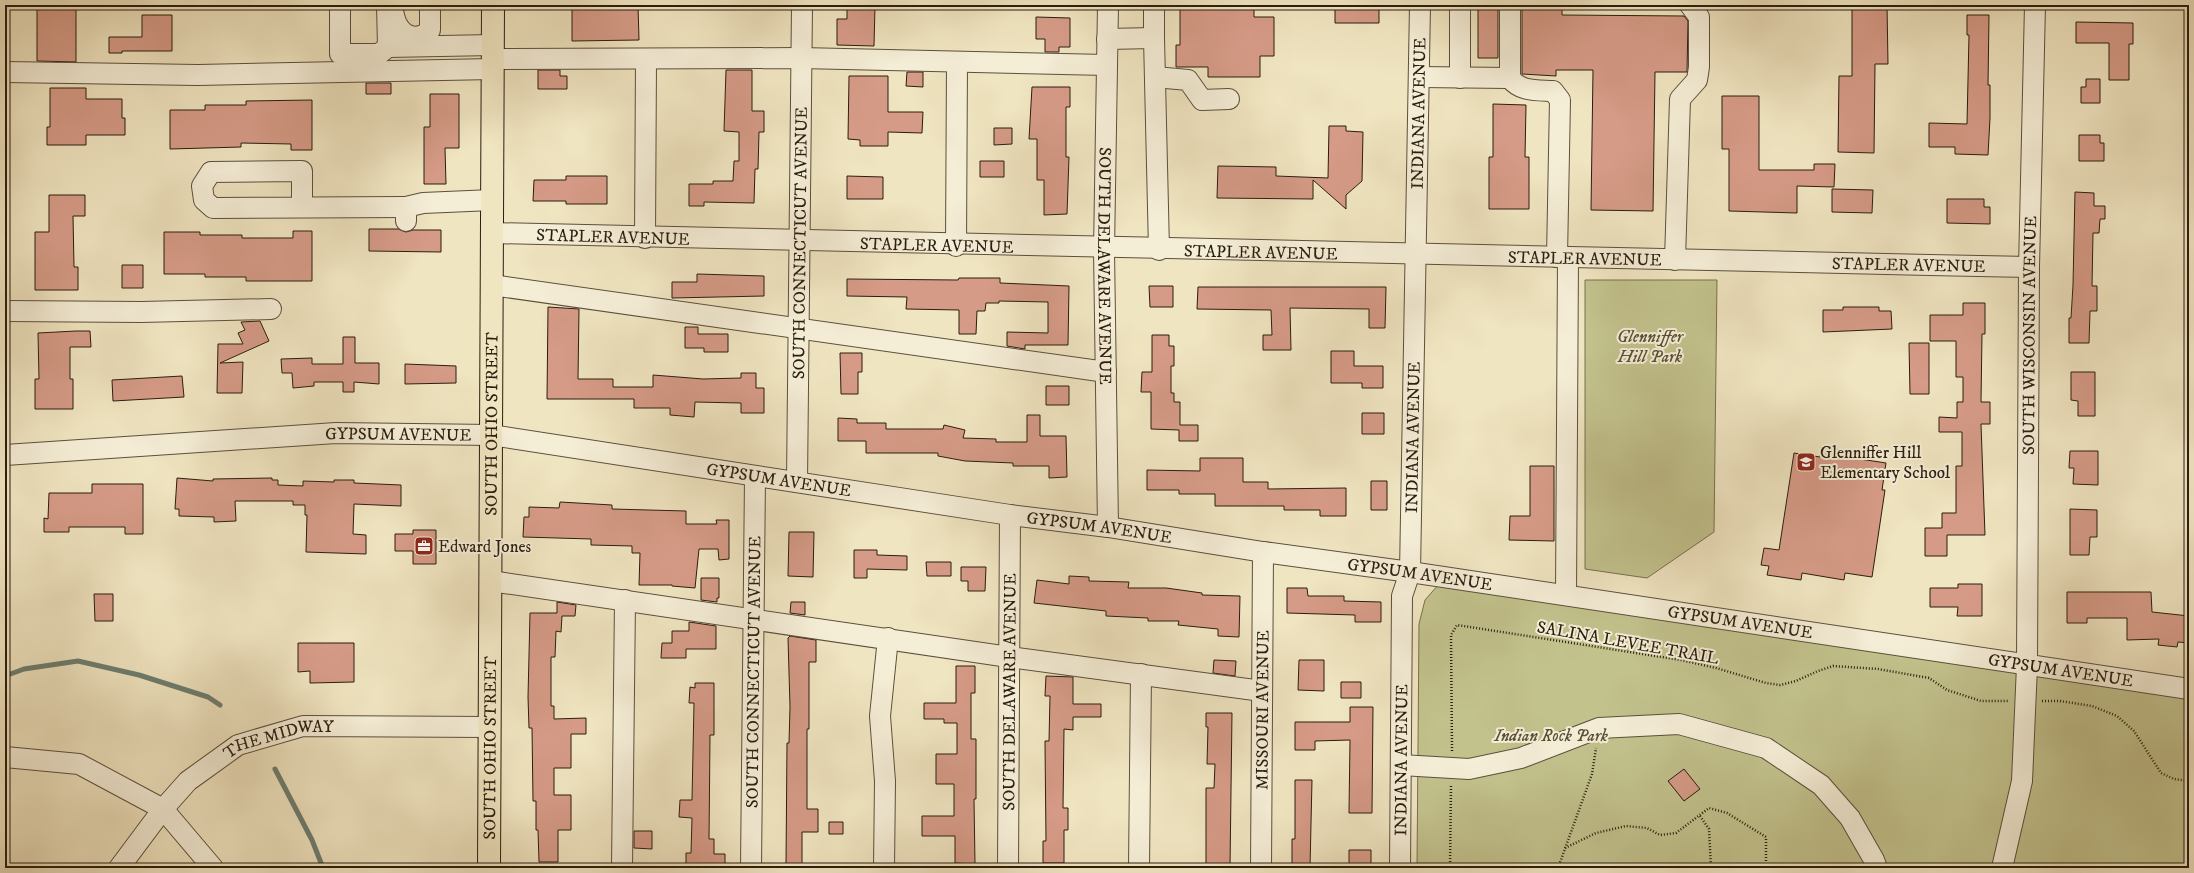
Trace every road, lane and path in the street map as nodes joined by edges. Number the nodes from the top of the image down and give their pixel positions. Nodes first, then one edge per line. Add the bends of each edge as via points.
1 (340, 5) edge
2 (387, 5) edge
3 (392, 5) edge
4 (430, 5) edge
5 (443, 5) edge
6 (493, 5) edge
7 (802, 5) edge
8 (1108, 5) edge
9 (1154, 5) edge
10 (1420, 5) edge
11 (1460, 5) edge
12 (1510, 5) edge
13 (1690, 5) edge
14 (2035, 5) edge
15 (1154, 38) junction
16 (1107, 39) junction
17 (444, 46) junction
18 (388, 48) junction
19 (493, 57) junction
20 (801, 58) junction
21 (646, 59) junction
22 (957, 62) junction
23 (1107, 65) junction
24 (5, 72) edge
25 (1154, 77) junction
26 (1419, 77) junction
27 (1460, 78) junction
28 (1510, 78) junction
29 (1229, 99) dead end
30 (492, 200) junction
31 (302, 207) junction
32 (492, 233) junction
33 (645, 238) junction
34 (800, 243) junction
35 (956, 246) junction
36 (1104, 250) junction
37 (1159, 250) junction
38 (1417, 254) junction
39 (1562, 257) junction
40 (1676, 260) junction
41 (2029, 267) junction
42 (492, 285) junction
43 (271, 308) dead end
44 (5, 311) edge
45 (799, 328) junction
46 (1106, 372) junction
47 (491, 435) junction
48 (5, 455) edge
49 (755, 476) junction
50 (797, 482) junction
51 (1010, 515) junction
52 (1108, 527) junction
53 (1263, 552) junction
54 (1410, 572) junction
55 (490, 581) junction
56 (1566, 595) junction
57 (625, 600) junction
58 (753, 618) junction
59 (888, 638) junction
60 (1009, 656) junction
61 (2027, 666) junction
62 (1141, 674) junction
63 (2189, 689) edge
64 (1262, 690) junction
65 (2025, 701) junction
66 (490, 727) junction
67 (1599, 728) junction
68 (5, 757) edge
69 (1401, 765) junction
70 (1451, 768) junction
71 (2189, 781) edge
72 (163, 809) junction
73 (1700, 816) junction
74 (1565, 848) junction
75 (119, 868) edge
76 (213, 868) edge
77 (489, 868) edge
78 (622, 868) edge
79 (751, 868) edge
80 (884, 868) edge
81 (1008, 868) edge
82 (1139, 868) edge
83 (1260, 868) edge
84 (1400, 868) edge
85 (1450, 868) edge
86 (1558, 868) edge
87 (1711, 868) edge
88 (1766, 868) edge
89 (1877, 868) edge
90 (2002, 868) edge

1 - 18 street via 340,54 379,54
2 - 18 street
3 - 4 street via 396,23 401,30 408,36 418,37 430,30
5 - 17 street
6 - 19 main road, SOUTH OHIO STREET
7 - 20 street, SOUTH CONNECTICUT AVENUE
8 - 16 street, SOUTH DELAWARE AVENUE
9 - 15 street
10 - 26 street, INDIANA AVENUE
11 - 27 street
12 - 28 street
13 - 40 street via 1699,17 1699,67 1697,80 1680,99
14 - 41 street, SOUTH WISCONSIN AVENUE
15 - 16 street
15 - 25 street
16 - 23 street, SOUTH DELAWARE AVENUE
17 - 18 street
17 - 19 street
19 - 21 street
19 - 24 street via 198,75
19 - 30 main road, SOUTH OHIO STREET
20 - 21 street
20 - 22 street
20 - 34 street, SOUTH CONNECTICUT AVENUE
21 - 33 street
22 - 23 street
22 - 35 street
23 - 36 street, SOUTH DELAWARE AVENUE
25 - 29 street via 1188,80 1202,100
25 - 37 street
26 - 27 street
26 - 38 street, INDIANA AVENUE
27 - 28 street
28 - 39 street via 1515,85 1526,89 1554,90 1560,100
30 - 31 street via 423,203 406,214
30 - 32 main road, SOUTH OHIO STREET
31 - 31 street via 212,208 204,200 202,186 211,172 302,171
32 - 33 street, STAPLER AVENUE
32 - 42 main road, SOUTH OHIO STREET
33 - 34 street, STAPLER AVENUE
34 - 35 street, STAPLER AVENUE
34 - 45 street, SOUTH CONNECTICUT AVENUE
35 - 36 street, STAPLER AVENUE
36 - 37 street, STAPLER AVENUE
36 - 46 street, SOUTH DELAWARE AVENUE
37 - 38 street, STAPLER AVENUE
38 - 39 street, STAPLER AVENUE
38 - 54 street, INDIANA AVENUE
39 - 40 street, STAPLER AVENUE
39 - 56 street
40 - 41 street, STAPLER AVENUE
41 - 61 street, SOUTH WISCONSIN AVENUE
42 - 45 street
42 - 47 main road, SOUTH OHIO STREET
43 - 44 street via 141,312
45 - 46 street
45 - 50 street, SOUTH CONNECTICUT AVENUE
46 - 52 street, SOUTH DELAWARE AVENUE
47 - 48 street, GYPSUM AVENUE via 336,433
47 - 49 street, GYPSUM AVENUE
47 - 55 main road, SOUTH OHIO STREET
49 - 50 street, GYPSUM AVENUE
49 - 58 street, SOUTH CONNECTICUT AVENUE
50 - 51 street, GYPSUM AVENUE
51 - 52 street, GYPSUM AVENUE
51 - 60 street, SOUTH DELAWARE AVENUE
52 - 53 street, GYPSUM AVENUE
53 - 54 street, GYPSUM AVENUE
53 - 64 street, MISSOURI AVENUE
54 - 56 street, GYPSUM AVENUE
54 - 69 street, INDIANA AVENUE via 1402,596
55 - 57 street
55 - 66 main road, SOUTH OHIO STREET
56 - 61 street, GYPSUM AVENUE
57 - 58 street
57 - 78 street
58 - 59 street
58 - 79 street, SOUTH CONNECTICUT AVENUE
59 - 60 street
59 - 80 street via 880,716 885,781
60 - 62 street
60 - 81 street, SOUTH DELAWARE AVENUE
61 - 63 street, GYPSUM AVENUE
61 - 65 street, SOUTH WISCONSIN AVENUE
62 - 64 street
62 - 82 street
64 - 83 street, MISSOURI AVENUE
65 - 70 path, SALINA LEVEE TRAIL via 1981,701 1947,690 1929,678 1878,669 1833,666 1780,685 1681,660 1457,625 1451,635
65 - 71 path, SALINA LEVEE TRAIL via 2060,701 2092,706 2117,716 2134,731 2161,773 2174,779
65 - 90 street, SOUTH WISCONSIN AVENUE via 2022,781
66 - 72 street, THE MIDWAY via 303,726 238,745 188,782
66 - 77 main road, SOUTH OHIO STREET
67 - 70 street via 1521,758 1469,769
67 - 74 path via 1592,774
67 - 89 street via 1679,724 1766,748 1821,785 1850,818
68 - 72 street via 79,764
69 - 70 street
69 - 84 street, INDIANA AVENUE
70 - 85 path, SALINA LEVEE TRAIL
72 - 75 street, THE MIDWAY
72 - 76 street
73 - 74 path via 1676,833 1660,835 1647,828 1626,826 1596,833
73 - 87 path via 1709,829
73 - 88 path via 1709,808 1727,813 1766,837
74 - 86 path

